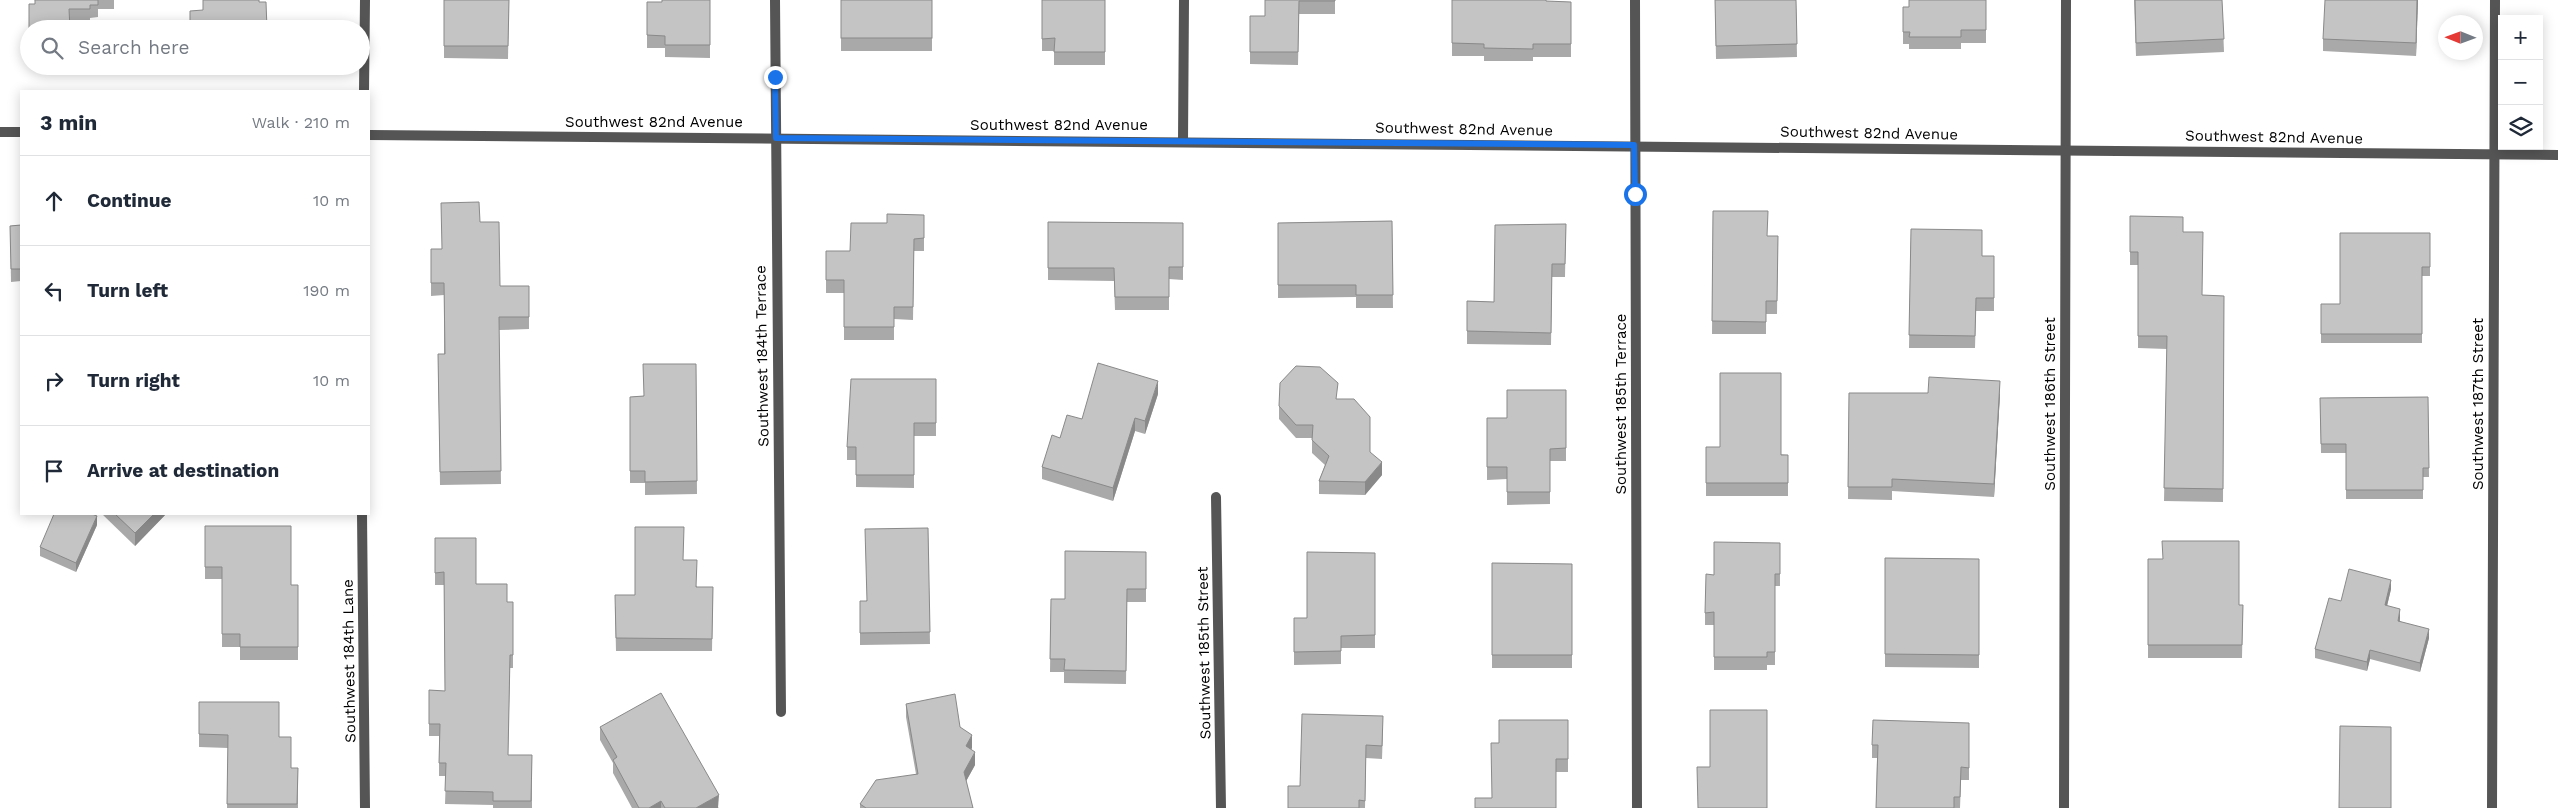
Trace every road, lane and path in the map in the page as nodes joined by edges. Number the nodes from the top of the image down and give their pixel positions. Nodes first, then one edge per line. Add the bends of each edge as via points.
1 (365, 0) edge
2 (775, 0) edge
3 (1184, 0) edge
4 (1635, 0) edge
5 (2066, 0) edge
6 (2495, 0) edge
7 (365, 20) edge
8 (364, 75) edge
9 (364, 90) edge
10 (0, 132) edge
11 (20, 132) edge
12 (370, 135) edge
13 (776, 138) junction
14 (1183, 141) junction
15 (1634, 145) junction
16 (2064, 150) junction
17 (2494, 155) junction
18 (2558, 155) edge
19 (1216, 497) dead end
20 (362, 515) edge
21 (781, 712) dead end
22 (365, 808) edge
23 (1221, 808) edge
24 (1637, 808) edge
25 (2064, 808) edge
26 (2492, 808) edge

1 - 7 street
2 - 13 street, Southwest 184th Terrace
3 - 14 street
4 - 15 street, Southwest 185th Terrace
5 - 16 street, Southwest 186th Street
6 - 17 street, Southwest 187th Street
8 - 9 street
10 - 11 street
12 - 13 street, Southwest 82nd Avenue
13 - 14 street, Southwest 82nd Avenue
13 - 21 street, Southwest 184th Terrace
14 - 15 street, Southwest 82nd Avenue
15 - 16 street, Southwest 82nd Avenue
15 - 24 street, Southwest 185th Terrace
16 - 17 street, Southwest 82nd Avenue
16 - 25 street, Southwest 186th Street
17 - 18 street, Southwest 82nd Avenue
17 - 26 street, Southwest 187th Street
19 - 23 street, Southwest 185th Street
20 - 22 street, Southwest 184th Lane

